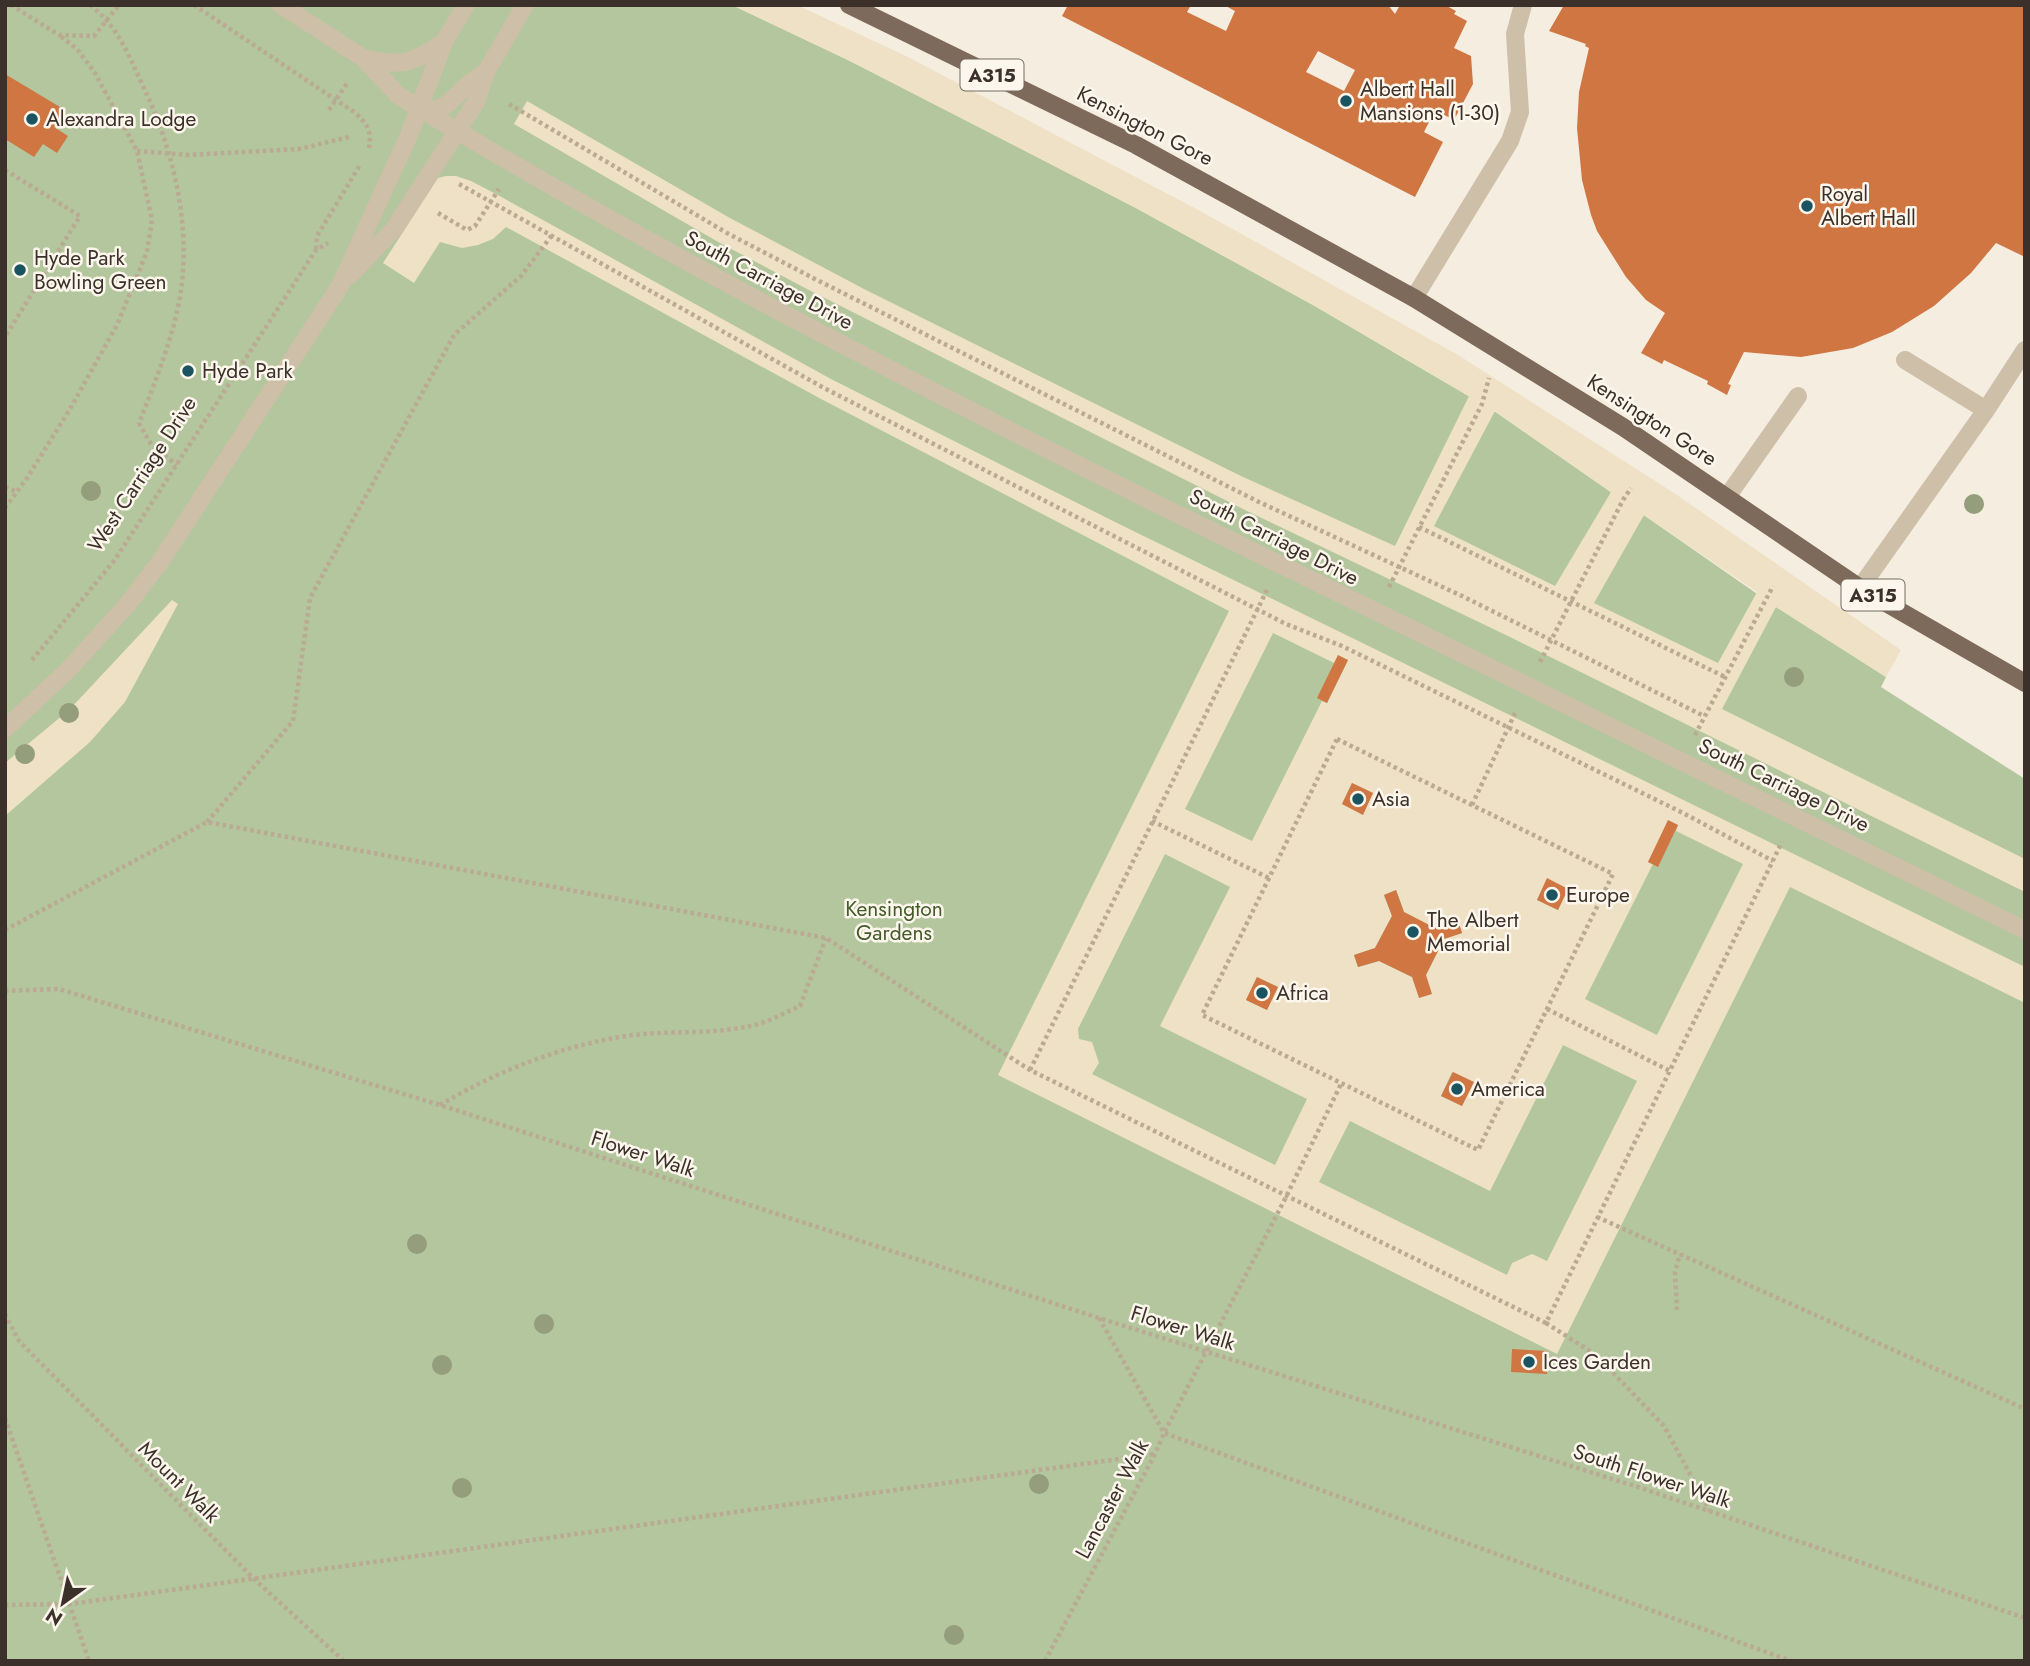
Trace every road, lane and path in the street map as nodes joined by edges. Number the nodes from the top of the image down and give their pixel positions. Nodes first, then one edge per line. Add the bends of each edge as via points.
1 (90, 5) edge
2 (119, 5) edge
3 (194, 5) edge
4 (281, 5) edge
5 (466, 5) edge
6 (525, 5) edge
7 (849, 5) edge
8 (1523, 5) edge
9 (8, 6) edge
10 (108, 20) junction
11 (59, 36) junction
12 (444, 42) junction
13 (363, 58) junction
14 (486, 72) junction
15 (349, 80) dead end
16 (337, 99) junction
17 (509, 104) dead end
18 (420, 109) junction
19 (329, 110) dead end
20 (457, 131) junction
21 (349, 137) dead end
22 (137, 151) junction
23 (368, 151) dead end
24 (168, 153) junction
25 (364, 158) dead end
26 (5, 170) edge
27 (459, 184) dead end
28 (491, 201) junction
29 (441, 215) dead end
30 (552, 235) junction
31 (340, 286) junction
32 (1414, 298) junction
33 (5, 337) edge
34 (2025, 350) edge
35 (1905, 360) dead end
36 (1490, 375) dead end
37 (1798, 396) dead end
38 (1986, 411) junction
39 (177, 464) junction
40 (5, 487) edge
41 (1631, 488) dead end
42 (18, 492) junction
43 (1727, 497) junction
44 (5, 508) edge
45 (1419, 527) junction
46 (1279, 565) junction
47 (1399, 567) junction
48 (1773, 586) dead end
49 (1860, 588) junction
50 (1571, 601) junction
51 (1257, 609) junction
52 (1376, 613) junction
53 (1557, 625) dead end
54 (25, 669) dead end
55 (1726, 677) junction
56 (2025, 683) edge
57 (1704, 716) junction
58 (5, 729) edge
59 (1503, 738) dead end
60 (1682, 761) junction
61 (1472, 805) junction
62 (1795, 816) junction
63 (1152, 821) junction
64 (207, 822) junction
65 (1773, 861) junction
66 (1269, 878) junction
67 (5, 930) edge
68 (2025, 930) edge
69 (826, 938) junction
70 (5, 991) edge
71 (1547, 1009) junction
72 (1030, 1070) junction
73 (1670, 1071) junction
74 (1341, 1084) junction
75 (440, 1105) junction
76 (1286, 1197) junction
77 (1597, 1217) junction
78 (1680, 1254) junction
79 (1677, 1310) dead end
80 (5, 1314) edge
81 (1099, 1318) junction
82 (1546, 1323) junction
83 (1206, 1352) junction
84 (1267, 1371) joint
85 (2025, 1409) edge
86 (5, 1418) edge
87 (1164, 1433) junction
88 (1155, 1454) junction
89 (1710, 1511) junction
90 (254, 1579) junction
91 (70, 1604) junction
92 (5, 1605) edge
93 (2025, 1618) edge
94 (89, 1661) edge
95 (344, 1661) edge
96 (1045, 1661) edge
97 (1791, 1661) edge

1 - 10 path
2 - 10 path
3 - 16 path
4 - 13 street
5 - 12 street
6 - 14 street
7 - 32 main road, Kensington Gore / A315 via 1136,145
8 - 32 street via 1515,34 1520,112 1510,141
9 - 11 path
10 - 11 path via 94,36
10 - 24 path via 148,95
11 - 22 path via 78,49 95,73
12 - 13 street via 408,63
12 - 18 street
13 - 18 street via 399,96
14 - 18 street via 445,107
14 - 20 street via 476,102
15 - 16 path
16 - 19 path
16 - 23 path via 366,123 371,136
17 - 47 path via 727,233 813,278 1259,502
18 - 20 street, South Carriage Drive
18 - 31 street
20 - 31 street via 394,229
20 - 46 street, South Carriage Drive via 696,268
21 - 24 path via 299,149
22 - 24 path
22 - 42 path via 152,220 147,252 117,325
24 - 39 path via 182,225 180,295 162,364 139,423 152,446
25 - 39 path, West Carriage Drive via 317,236 316,250
26 - 33 path via 80,216
27 - 28 path
28 - 29 path via 475,226 467,230
28 - 30 path
30 - 51 path via 824,388
30 - 64 path via 520,276 454,335 310,598 293,721
31 - 58 street via 160,562 86,651
32 - 43 main road, Kensington Gore / A315 via 1623,426
34 - 38 street
35 - 38 street
36 - 45 path via 1482,404
37 - 43 street
38 - 49 street
39 - 54 path, West Carriage Drive via 114,561
40 - 42 path
41 - 50 path
42 - 44 path
43 - 49 main road, Kensington Gore / A315
45 - 47 path
45 - 50 path
46 - 51 path
46 - 52 street, South Carriage Drive
47 - 52 path
47 - 57 path
48 - 55 path
49 - 56 main road, Kensington Gore / A315
50 - 53 path
50 - 55 path
51 - 63 path
51 - 65 path via 1390,669
52 - 60 street, South Carriage Drive
55 - 57 path
57 - 60 path
59 - 61 path
60 - 62 street, South Carriage Drive
61 - 66 path via 1337,739
61 - 71 path via 1613,874
62 - 65 path
62 - 68 street, South Carriage Drive
63 - 66 path
63 - 72 path
64 - 67 path
64 - 69 path
65 - 73 path
66 - 74 path via 1202,1015
69 - 72 path
69 - 75 path via 800,1006 752,1026 626,1036 583,1046 509,1069
70 - 75 path, Flower Walk via 59,989
71 - 73 path
71 - 74 path via 1478,1150
72 - 76 path
73 - 77 path
74 - 76 path, Lancaster Walk
75 - 81 path, Flower Walk
76 - 82 path
76 - 83 path, Lancaster Walk
77 - 78 path
77 - 82 path
78 - 79 path via 1675,1272
78 - 85 path
80 - 90 path, Mount Walk via 19,1341
81 - 83 path, Flower Walk
81 - 87 path
82 - 89 path via 1596,1354 1664,1426
83 - 84 path, Flower Walk
83 - 87 path, Lancaster Walk
84 - 89 path, South Flower Walk
86 - 91 path
87 - 88 path, Lancaster Walk
87 - 97 path
88 - 90 path
88 - 96 path, Lancaster Walk
89 - 93 path, South Flower Walk
90 - 91 path
90 - 95 path, Mount Walk
91 - 92 path
91 - 94 path

